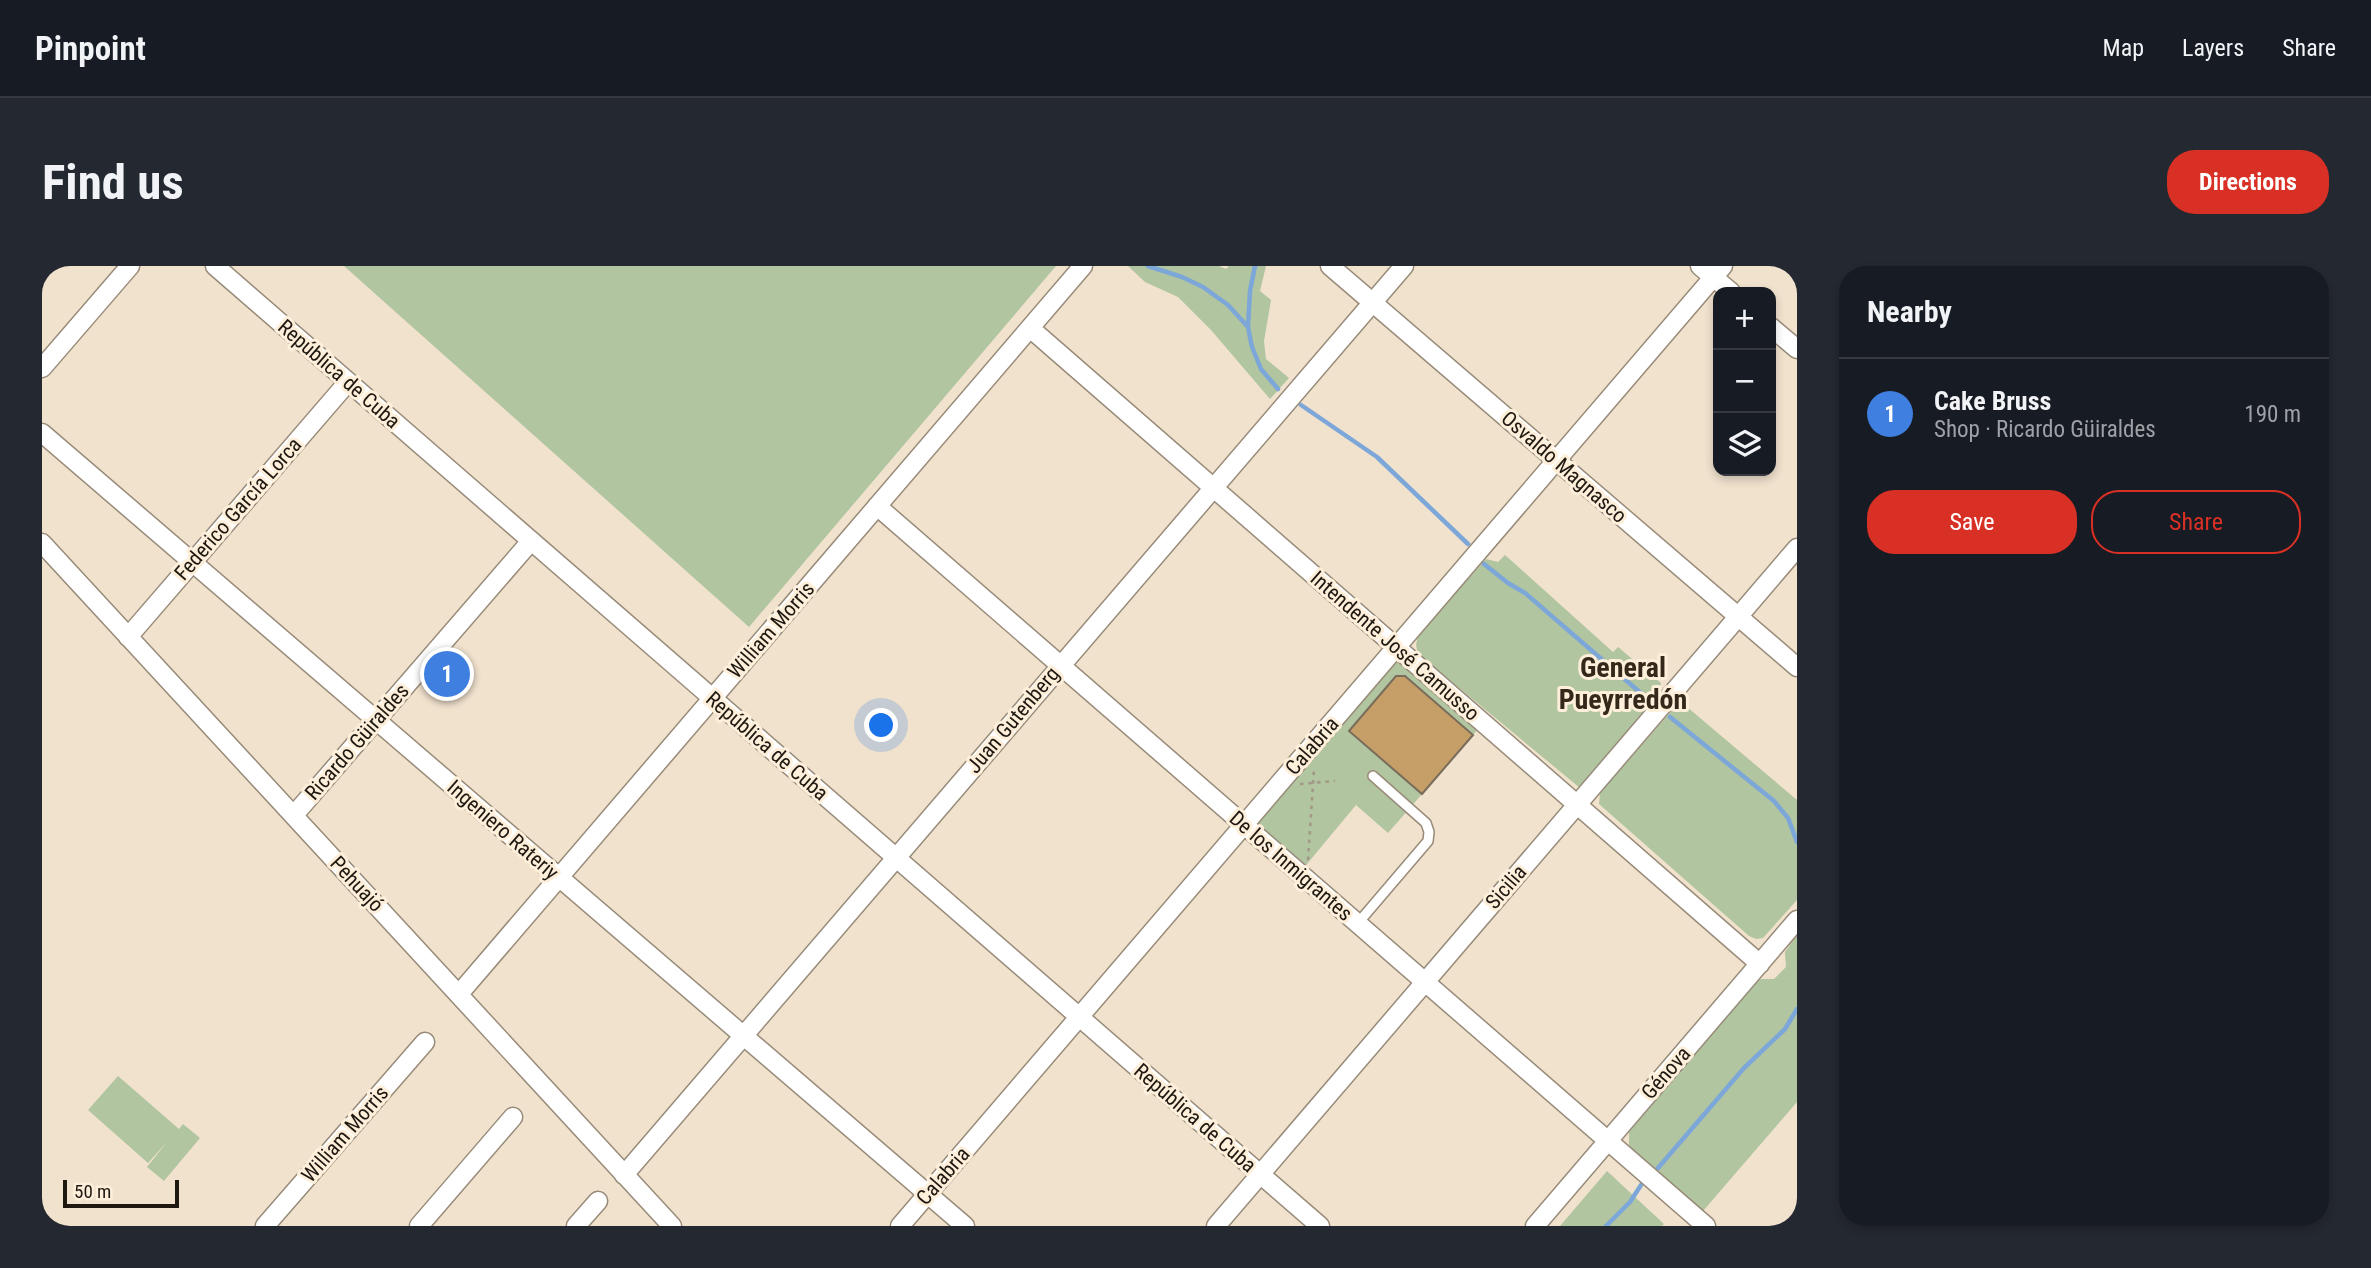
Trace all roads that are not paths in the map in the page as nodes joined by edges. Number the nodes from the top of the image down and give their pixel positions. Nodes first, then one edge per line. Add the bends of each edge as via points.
1 (130, 266) edge
2 (215, 266) edge
3 (1083, 266) edge
4 (1331, 266) edge
5 (1404, 266) edge
6 (1712, 270) edge
7 (1727, 287) edge
8 (1373, 302) junction
9 (1030, 328) junction
10 (1776, 331) edge
11 (1797, 349) edge
12 (42, 368) edge
13 (348, 382) junction
14 (42, 433) edge
15 (1556, 460) junction
16 (1213, 488) junction
17 (877, 506) junction
18 (531, 541) junction
19 (42, 543) edge
20 (1797, 548) edge
21 (192, 562) junction
22 (1738, 616) junction
23 (128, 637) junction
24 (1397, 647) junction
25 (1060, 664) junction
26 (1797, 667) edge
27 (712, 698) junction
28 (376, 720) junction
29 (1373, 776) dead end
30 (1577, 805) junction
31 (294, 816) junction
32 (1243, 826) junction
33 (896, 857) junction
34 (559, 878) junction
35 (1797, 920) edge
36 (1358, 923) junction
37 (1760, 964) junction
38 (1425, 982) junction
39 (459, 994) junction
40 (1079, 1017) junction
41 (742, 1035) junction
42 (425, 1042) dead end
43 (513, 1116) dead end
44 (1608, 1141) junction
45 (1260, 1174) junction
46 (624, 1175) junction
47 (928, 1194) junction
48 (598, 1201) dead end
49 (265, 1226) edge
50 (419, 1226) edge
51 (576, 1226) edge
52 (671, 1226) edge
53 (900, 1226) edge
54 (965, 1226) edge
55 (1216, 1226) edge
56 (1320, 1226) edge
57 (1535, 1226) edge
58 (1706, 1226) edge

1 - 12 street
2 - 13 street, República de Cuba
3 - 9 street, William Morris
4 - 8 street, Osvaldo Magnasco
5 - 8 street, Juan Gutenberg
6 - 7 street
6 - 15 street, Calabria
8 - 15 street, Osvaldo Magnasco
8 - 16 street, Juan Gutenberg
9 - 16 street, Intendente José Camusso
9 - 17 street, William Morris
10 - 11 street
13 - 18 street, República de Cuba
13 - 21 street, Federico García Lorca
14 - 21 street, Ingeniero Rateriy
15 - 22 street, Osvaldo Magnasco
15 - 24 street, Calabria
16 - 24 street, Intendente José Camusso
16 - 25 street, Juan Gutenberg
17 - 25 street, De los Inmigrantes
17 - 27 street, William Morris
18 - 27 street, República de Cuba
18 - 28 street, Ricardo Güiraldes
19 - 23 street, Pehuajó
20 - 22 street, Sicilia
21 - 23 street, Federico García Lorca
21 - 28 street, Ingeniero Rateriy
22 - 26 street, Osvaldo Magnasco
22 - 30 street, Sicilia
23 - 31 street, Pehuajó
24 - 30 street, Intendente José Camusso
24 - 32 street, Calabria
25 - 32 street, De los Inmigrantes
25 - 33 street, Juan Gutenberg
27 - 33 street, República de Cuba
27 - 34 street, William Morris
28 - 31 street, Ricardo Güiraldes
28 - 34 street, Ingeniero Rateriy
29 - 36 lane via 1426,823 1429,841
30 - 37 street, Intendente José Camusso
30 - 38 street, Sicilia
31 - 39 street, Pehuajó
32 - 36 street, De los Inmigrantes
32 - 40 street, Calabria
33 - 40 street, República de Cuba
33 - 41 street, Juan Gutenberg
34 - 39 street, William Morris
34 - 41 street, Ingeniero Rateriy
35 - 37 street, Génova
36 - 38 street, De los Inmigrantes
37 - 44 street, Génova
38 - 44 street, De los Inmigrantes
38 - 45 street, Sicilia
39 - 46 street, Pehuajó
40 - 45 street, República de Cuba
40 - 47 street, Calabria
41 - 46 street, Juan Gutenberg
41 - 47 street, Ingeniero Rateriy
42 - 49 street, William Morris
43 - 50 street
44 - 57 street, Génova
44 - 58 street, De los Inmigrantes
45 - 55 street, Sicilia
45 - 56 street, República de Cuba
46 - 52 street, Pehuajó
47 - 53 street, Calabria
47 - 54 street, Ingeniero Rateriy
48 - 51 street

